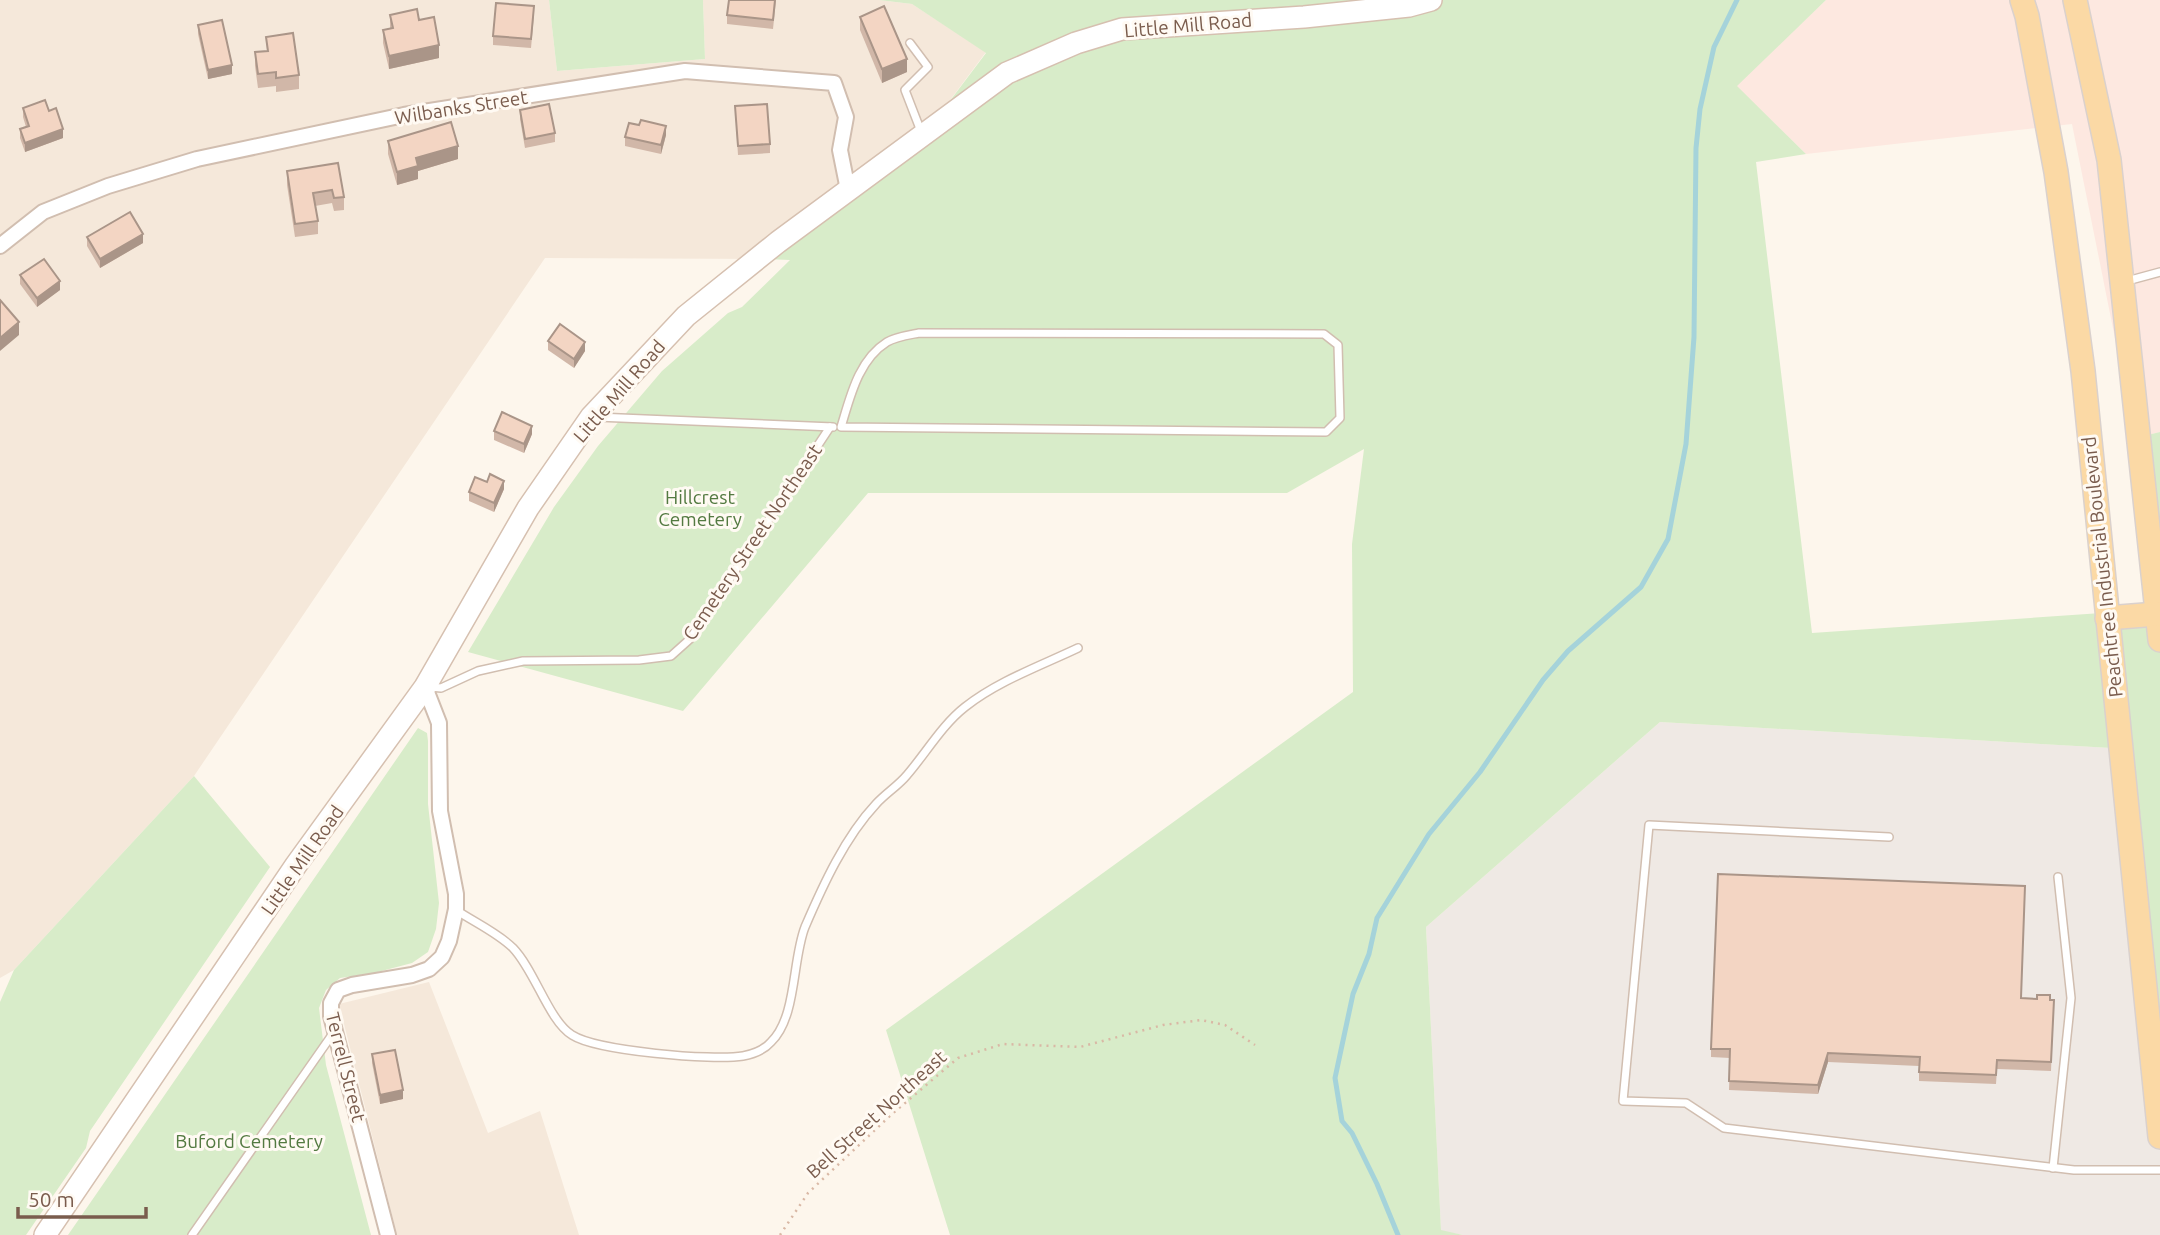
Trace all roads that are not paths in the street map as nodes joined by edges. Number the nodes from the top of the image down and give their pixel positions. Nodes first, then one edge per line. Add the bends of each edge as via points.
1 (1431, 0) edge
2 (2022, 0) edge
3 (2075, 0) edge
4 (910, 43) dead end
5 (922, 135) junction
6 (848, 190) junction
7 (0, 246) edge
8 (2160, 272) edge
9 (2123, 282) junction
10 (591, 417) junction
11 (830, 427) junction
12 (841, 428) junction
13 (2157, 614) junction
14 (2107, 618) junction
15 (2160, 640) edge
16 (1078, 648) dead end
17 (425, 687) junction
18 (1889, 837) dead end
19 (2058, 877) dead end
20 (456, 909) junction
21 (335, 1030) junction
22 (2160, 1137) edge
23 (2053, 1168) junction
24 (2160, 1170) edge
25 (45, 1235) edge
26 (192, 1235) edge
27 (388, 1235) edge

1 - 5 street, Little Mill Road via 1304,17 1122,29 1007,73
2 - 14 main road, Peachtree Industrial Boulevard via 2061,212 2083,371
3 - 9 main road via 2109,160
4 - 5 lane via 928,67 905,90
5 - 6 street, Little Mill Road
6 - 7 street, Wilbanks Street via 840,150 846,117 834,83 685,71 404,115 197,159 43,212
6 - 10 street, Little Mill Road via 686,316
8 - 9 lane
9 - 13 main road
10 - 11 lane
10 - 17 street, Little Mill Road via 528,508
11 - 12 lane
11 - 17 lane, Cemetery Street Northeast via 690,639 671,656 523,661 478,671 440,688
12 - 12 lane via 1326,432 1340,418 1338,345 1324,334 919,333 888,341 870,358
13 - 14 main road
13 - 15 main road
14 - 22 main road, Peachtree Industrial Boulevard
16 - 20 lane via 964,707 906,778 876,804 840,855 805,928 783,1024 760,1051 743,1056 686,1055 597,1046 569,1034 556,1021 512,947
17 - 20 street, Terrell Street via 439,723 440,811
17 - 25 street, Little Mill Road via 296,865
18 - 23 lane via 1649,825 1623,1101 1686,1103 1724,1128
19 - 23 lane via 2071,998
20 - 21 street, Terrell Street via 442,957 429,969 338,990 331,1003
21 - 26 lane
21 - 27 street, Terrell Street
23 - 24 lane

